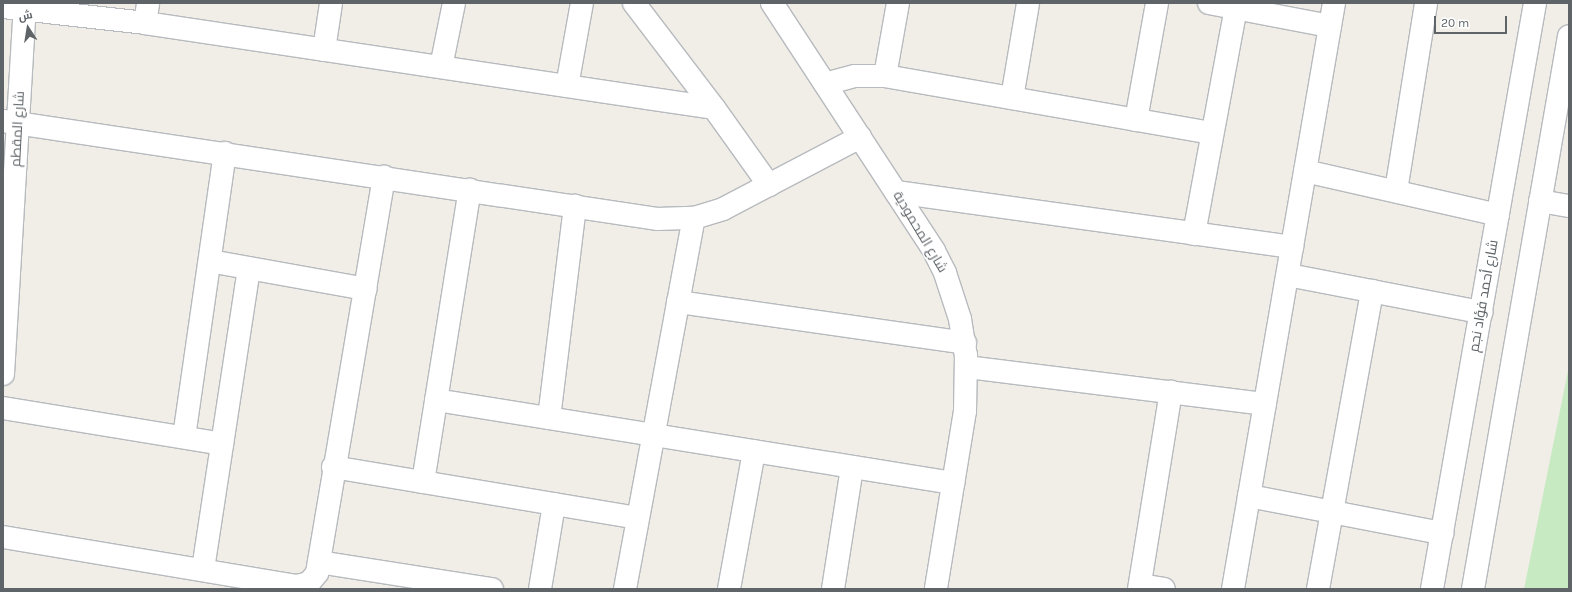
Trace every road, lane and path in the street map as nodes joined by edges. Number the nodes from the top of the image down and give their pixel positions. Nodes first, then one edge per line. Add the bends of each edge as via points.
1 (331, 3) edge
2 (454, 3) edge
3 (582, 3) edge
4 (634, 3) edge
5 (772, 3) edge
6 (898, 3) edge
7 (1028, 3) edge
8 (1157, 3) edge
9 (1209, 3) edge
10 (1334, 3) edge
11 (1426, 3) edge
12 (1535, 3) edge
13 (25, 6) edge
14 (3, 7) edge
15 (1236, 8) junction
16 (146, 13) edge
17 (1330, 26) junction
18 (1569, 36) edge
19 (324, 50) junction
20 (441, 67) junction
21 (885, 76) junction
22 (825, 84) junction
23 (567, 86) junction
24 (1563, 97) edge
25 (1012, 98) junction
26 (714, 108) junction
27 (1136, 120) junction
28 (10, 122) edge
29 (1212, 133) junction
30 (860, 137) junction
31 (226, 153) junction
32 (1305, 171) junction
33 (384, 177) junction
34 (769, 185) junction
35 (470, 190) junction
36 (1396, 191) junction
37 (896, 192) junction
38 (1540, 201) junction
39 (575, 206) junction
40 (1569, 206) edge
41 (1498, 215) junction
42 (694, 218) junction
43 (1194, 234) junction
44 (1292, 247) junction
45 (210, 261) junction
46 (249, 268) junction
47 (1288, 275) junction
48 (366, 289) junction
49 (1372, 291) junction
50 (678, 302) junction
51 (1481, 312) junction
52 (965, 343) junction
53 (967, 367) junction
54 (3, 374) edge
55 (1171, 392) junction
56 (436, 400) junction
57 (1265, 404) junction
58 (3, 408) edge
59 (549, 418) junction
60 (654, 435) junction
61 (184, 438) junction
62 (222, 444) junction
63 (754, 451) junction
64 (333, 467) junction
65 (852, 467) junction
66 (422, 482) junction
67 (953, 483) junction
68 (1249, 496) junction
69 (554, 504) junction
70 (1332, 512) junction
71 (638, 518) junction
72 (1442, 533) junction
73 (3, 537) edge
74 (319, 562) junction
75 (203, 569) junction
76 (386, 581) edge
77 (297, 587) edge
78 (1139, 587) edge
79 (480, 588) edge
80 (540, 589) edge
81 (625, 589) edge
82 (729, 589) edge
83 (833, 589) edge
84 (936, 589) edge
85 (1164, 589) edge
86 (1233, 589) edge
87 (1318, 589) edge
88 (1432, 589) edge
89 (1473, 589) edge

1 - 19 street
2 - 20 street
3 - 23 street
4 - 26 street
5 - 22 street, شارع المحمودية
6 - 21 street
7 - 25 street
8 - 27 street
9 - 15 street
10 - 17 street
11 - 36 street
12 - 41 street, شارع أحمد فؤاد نجم
13 - 14 street
13 - 16 street
13 - 28 street, شارع المقطم
15 - 17 street
15 - 29 street
16 - 19 street
17 - 32 street
18 - 24 street
19 - 20 street
20 - 23 street
21 - 22 street via 855,76
21 - 25 street
22 - 30 street, شارع المحمودية
23 - 26 street
24 - 38 street
25 - 27 street
26 - 34 street
27 - 29 street
28 - 31 street
28 - 54 street, شارع المقطم
29 - 43 street
30 - 34 street
30 - 37 street, شارع المحمودية
31 - 33 street
31 - 45 street
32 - 36 street
32 - 44 street
33 - 35 street
33 - 48 street
34 - 42 street via 723,208
35 - 39 street
35 - 56 street
36 - 41 street
37 - 43 street
37 - 52 street, شارع المحمودية via 945,273
38 - 40 street
38 - 89 street
39 - 42 street via 657,219
39 - 59 street
41 - 51 street, شارع أحمد فؤاد نجم
42 - 50 street
43 - 44 street
44 - 47 street
45 - 46 street
45 - 61 street
46 - 48 street
46 - 62 street
47 - 49 street
47 - 57 street
48 - 64 street
49 - 51 street
49 - 70 street
50 - 52 street
50 - 60 street
51 - 72 street, شارع أحمد فؤاد نجم
52 - 53 street, شارع المحمودية
53 - 55 street
53 - 67 street, شارع المحمودية via 965,411
55 - 57 street
55 - 78 street
56 - 59 street
56 - 66 street
57 - 68 street
58 - 61 street
59 - 60 street
60 - 63 street
60 - 71 street
61 - 62 street
62 - 75 street
63 - 65 street
63 - 82 street
64 - 66 street
64 - 74 street
65 - 67 street
65 - 83 street
66 - 69 street
67 - 84 street, شارع المحمودية
68 - 70 street
68 - 86 street
69 - 71 street
69 - 80 street
70 - 72 street
70 - 87 street
71 - 81 street
72 - 88 street, شارع أحمد فؤاد نجم
73 - 75 street
74 - 76 street
74 - 77 street via 314,579
75 - 77 street
76 - 79 street
78 - 85 street

